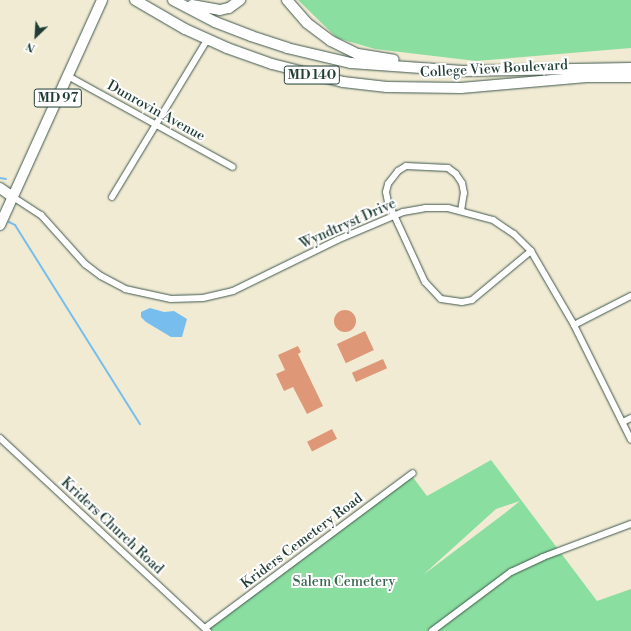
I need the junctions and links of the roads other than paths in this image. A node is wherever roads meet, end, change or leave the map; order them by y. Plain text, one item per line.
1 (102, 0) edge
2 (127, 0) edge
3 (135, 0) edge
4 (173, 0) edge
5 (181, 0) edge
6 (240, 0) edge
7 (287, 0) edge
8 (155, 13) junction
9 (208, 40) junction
10 (631, 62) edge
11 (578, 67) junction
12 (558, 68) junction
13 (631, 68) edge
14 (68, 76) junction
15 (631, 77) edge
16 (156, 124) junction
17 (233, 167) dead end
18 (0, 188) edge
19 (0, 196) edge
20 (13, 197) junction
21 (112, 197) dead end
22 (461, 211) junction
23 (393, 215) junction
24 (0, 225) edge
25 (531, 251) junction
26 (631, 296) edge
27 (574, 325) junction
28 (631, 418) edge
29 (623, 422) junction
30 (0, 438) edge
31 (631, 440) edge
32 (413, 473) dead end
33 (631, 524) edge
34 (206, 629) edge
35 (432, 631) edge

1 - 14 highway, MD 97
2 - 8 highway
3 - 8 highway, College View Boulevard / MD 140
4 - 12 highway, College View Boulevard / MD 140
5 - 6 highway
7 - 12 highway
8 - 9 highway, College View Boulevard / MD 140
9 - 15 highway, College View Boulevard / MD 140
9 - 16 street
10 - 11 highway
11 - 12 highway, College View Boulevard / MD 140
11 - 13 highway, College View Boulevard / MD 140
14 - 16 street, Dunrovin Avenue
14 - 20 highway, MD 97
16 - 17 street, Dunrovin Avenue
16 - 21 street
18 - 20 highway
19 - 20 highway
20 - 23 street, Wyndtryst Drive
20 - 24 highway, MD 97
22 - 23 street, Wyndtryst Drive
22 - 23 street
22 - 25 street, Wyndtryst Drive
23 - 25 street
25 - 27 street, Wyndtryst Drive
26 - 27 street
27 - 29 street, Wyndtryst Drive
28 - 29 street
29 - 31 street, Wyndtryst Drive
30 - 34 street, Kriders Church Road
32 - 34 street, Kriders Cemetery Road
33 - 35 street

